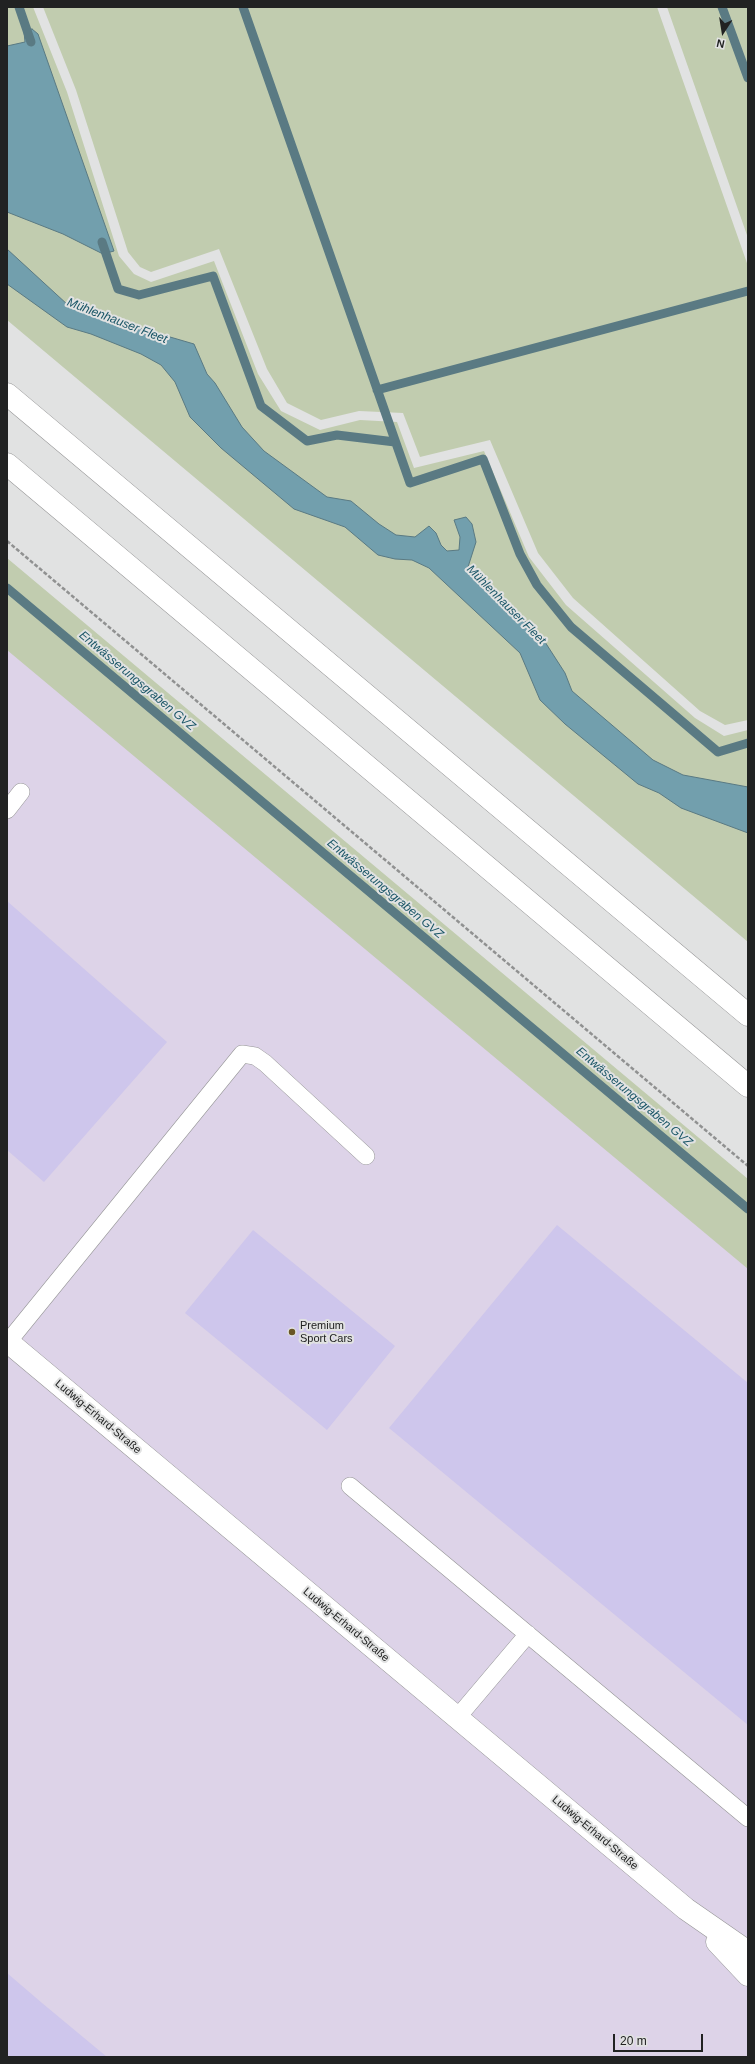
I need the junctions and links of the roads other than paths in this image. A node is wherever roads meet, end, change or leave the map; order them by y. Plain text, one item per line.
1 (7, 394) edge
2 (7, 464) edge
3 (20, 792) dead end
4 (7, 810) edge
5 (748, 1015) edge
6 (748, 1086) edge
7 (366, 1156) dead end
8 (7, 1341) edge
9 (350, 1486) dead end
10 (528, 1634) junction
11 (457, 1718) junction
12 (748, 1818) edge
13 (686, 1909) junction
14 (748, 1952) edge
15 (748, 1975) edge

1 - 5 main road
2 - 6 main road
3 - 4 lane
7 - 8 lane
8 - 11 main road, Ludwig-Erhard-Straße
9 - 10 lane
10 - 11 lane
10 - 12 lane
11 - 13 main road, Ludwig-Erhard-Straße
13 - 14 main road, Ludwig-Erhard-Straße
13 - 15 main road, Ludwig-Erhard-Straße

